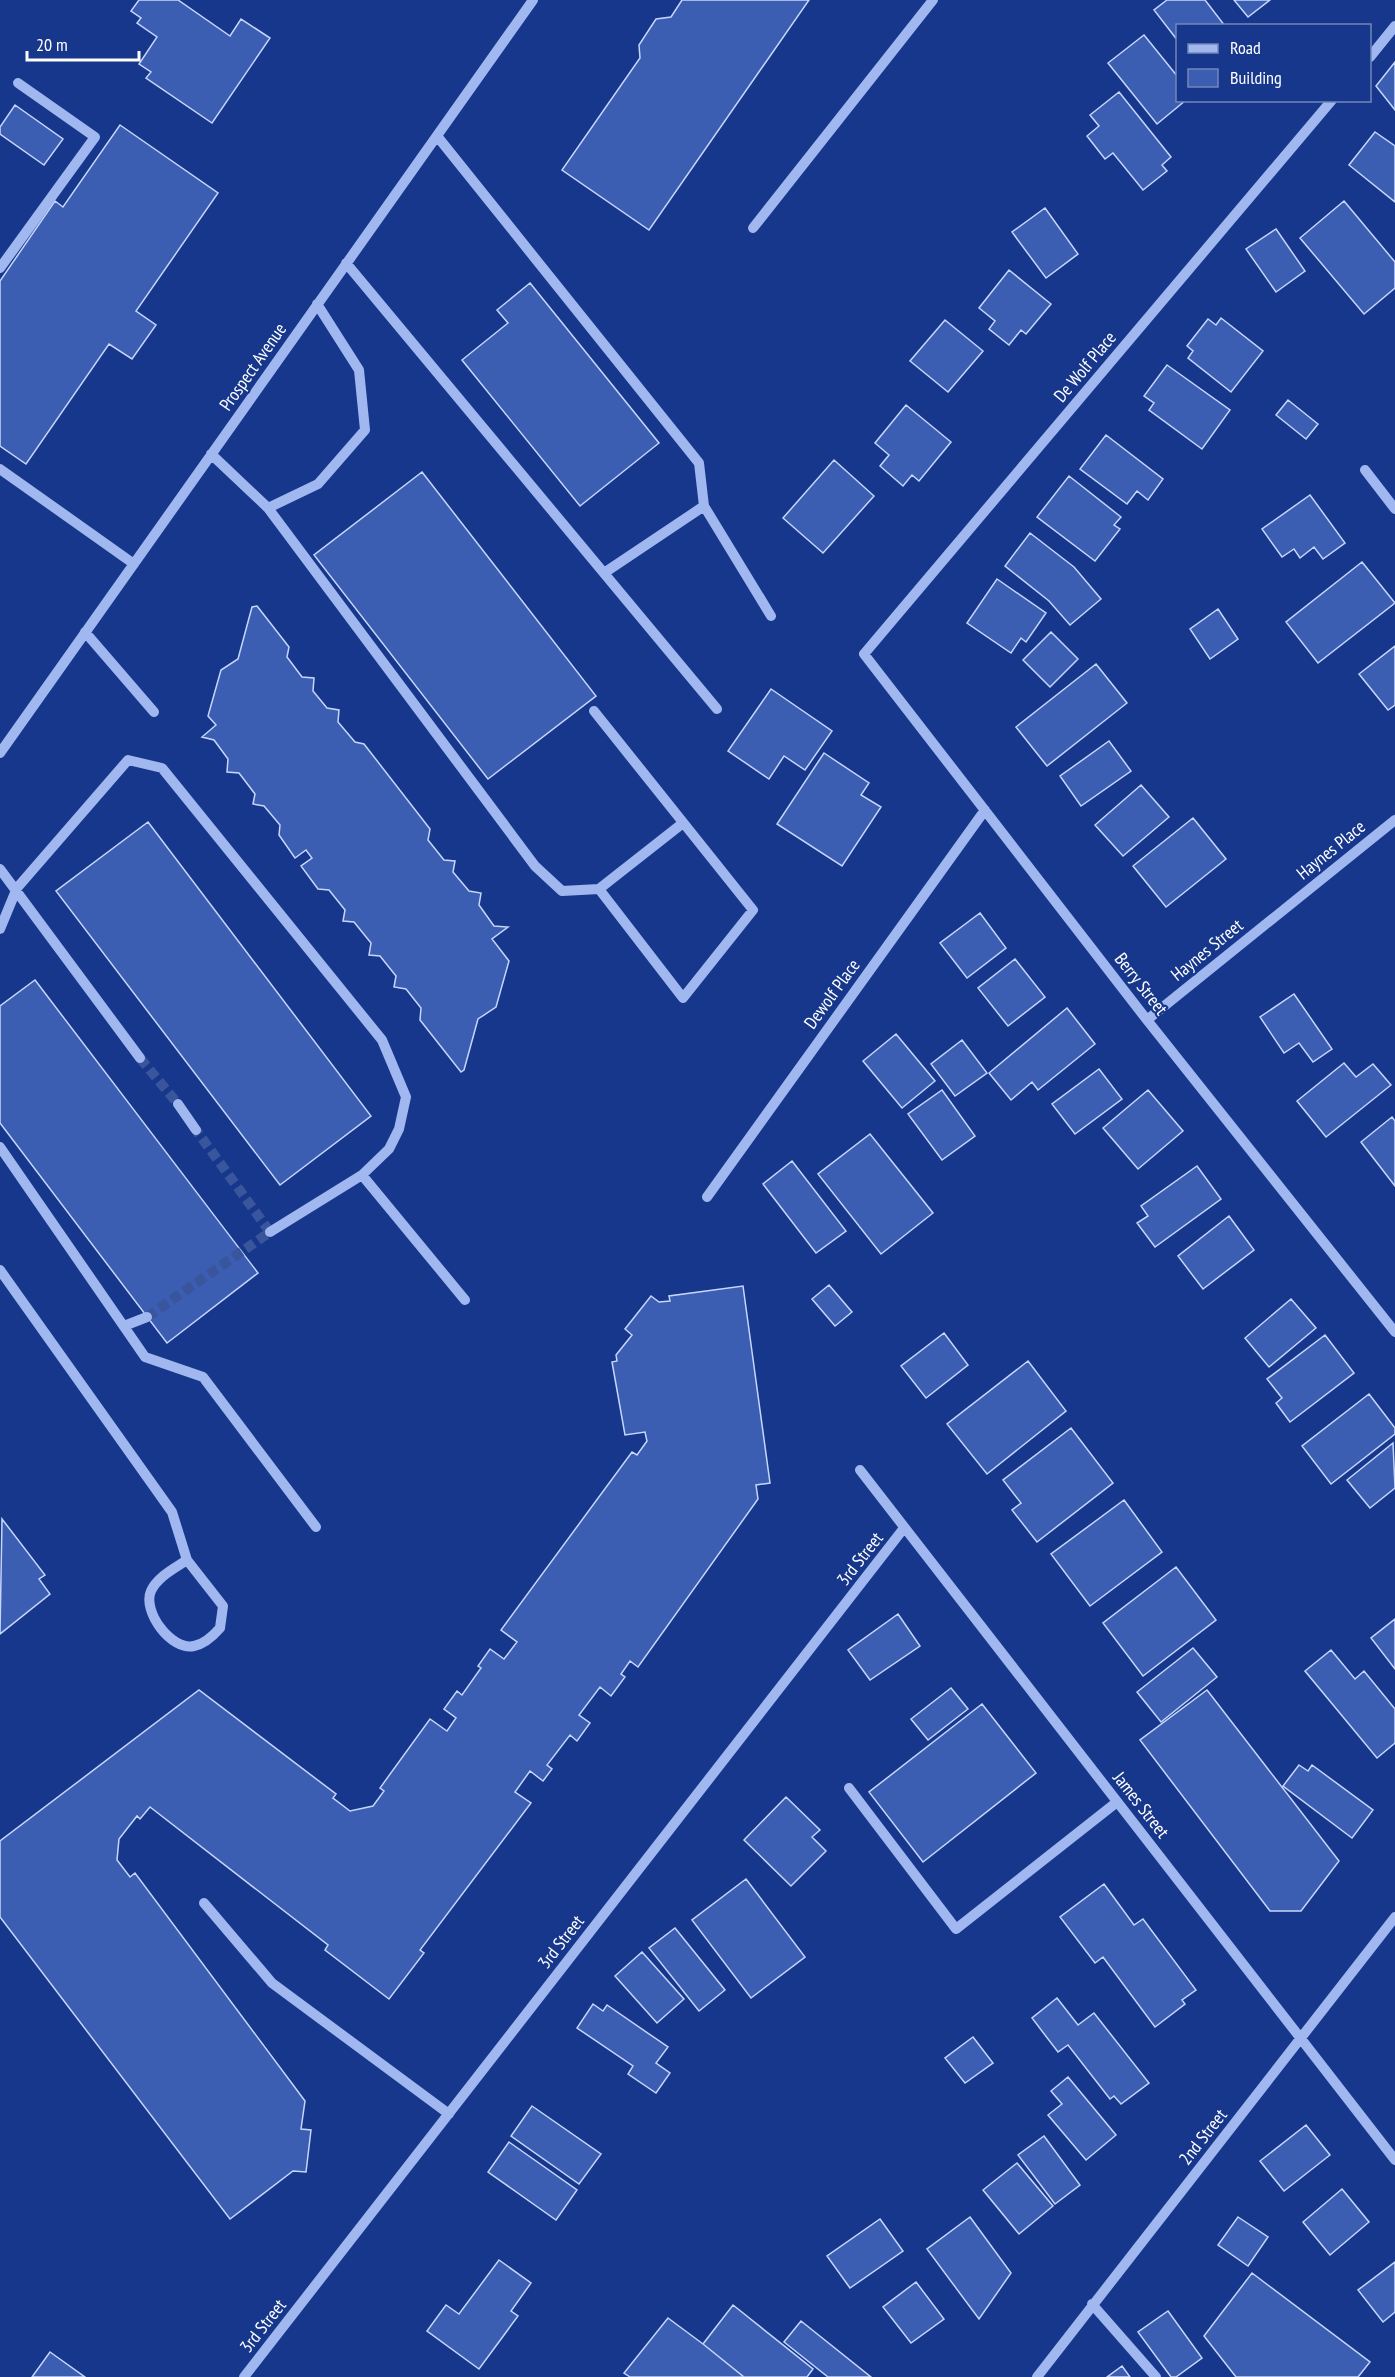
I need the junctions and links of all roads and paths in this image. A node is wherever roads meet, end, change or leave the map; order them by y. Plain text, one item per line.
1 (532, 0) edge
2 (933, 0) edge
3 (1395, 26) edge
4 (1371, 56) edge
5 (18, 83) dead end
6 (1330, 102) edge
7 (437, 136) junction
8 (753, 228) dead end
9 (346, 263) junction
10 (0, 268) edge
11 (317, 304) junction
12 (211, 454) junction
13 (0, 469) edge
14 (1365, 470) dead end
15 (704, 506) junction
16 (268, 508) junction
17 (1395, 509) edge
18 (134, 564) junction
19 (604, 573) junction
20 (771, 616) dead end
21 (85, 632) junction
22 (864, 654) joint
23 (717, 709) dead end
24 (594, 711) dead end
25 (154, 712) dead end
26 (0, 753) edge
27 (985, 810) junction
28 (1395, 820) edge
29 (683, 823) junction
30 (0, 869) edge
31 (17, 888) junction
32 (599, 889) junction
33 (1288, 906) joint
34 (0, 929) edge
35 (1147, 1020) junction
36 (140, 1058) tunnel mouth
37 (178, 1104) tunnel mouth
38 (196, 1130) tunnel mouth
39 (0, 1147) edge
40 (362, 1175) junction
41 (707, 1197) dead end
42 (270, 1232) dead end
43 (0, 1270) edge
44 (465, 1300) dead end
45 (147, 1317) tunnel mouth
46 (123, 1326) junction
47 (1395, 1332) edge
48 (861, 1470) dead end
49 (316, 1527) dead end
50 (904, 1528) junction
51 (187, 1560) junction
52 (849, 1788) dead end
53 (1117, 1802) junction
54 (204, 1903) dead end
55 (1395, 1917) edge
56 (1301, 2039) junction
57 (449, 2114) junction
58 (1395, 2160) edge
59 (1092, 2304) junction
60 (244, 2377) edge
61 (1037, 2377) edge
62 (1156, 2377) edge

1 - 7 street, Prospect Avenue
2 - 8 street
3 - 4 street
5 - 10 street
6 - 22 street, De Wolf Place
7 - 9 street, Prospect Avenue
7 - 15 street
9 - 11 street, Prospect Avenue
9 - 19 street
11 - 12 street, Prospect Avenue
11 - 16 street
12 - 16 street
12 - 18 street, Prospect Avenue
13 - 18 street
14 - 17 street
15 - 19 street
15 - 20 street
16 - 32 street
18 - 21 street, Prospect Avenue
19 - 23 street
21 - 25 street
21 - 26 street, Prospect Avenue
22 - 27 street, Berry Street
24 - 29 street
27 - 35 street, Berry Street
27 - 41 street, Dewolf Place
28 - 33 street, Haynes Place
29 - 32 street
29 - 32 street
30 - 31 street
31 - 34 street
31 - 36 street
31 - 40 street
33 - 35 street, Haynes Street
35 - 47 street, Berry Street
37 - 38 street
39 - 46 street
40 - 42 street
40 - 44 street
43 - 51 street
45 - 46 street
46 - 49 street
48 - 50 street, James Street
50 - 53 street, James Street
50 - 57 street, 3rd Street
51 - 51 street
52 - 53 street
53 - 56 street, James Street
54 - 57 street
55 - 56 street, 2nd Street
56 - 58 street, James Street
56 - 59 street, 2nd Street
57 - 60 street, 3rd Street
59 - 61 street, 2nd Street
59 - 62 street

